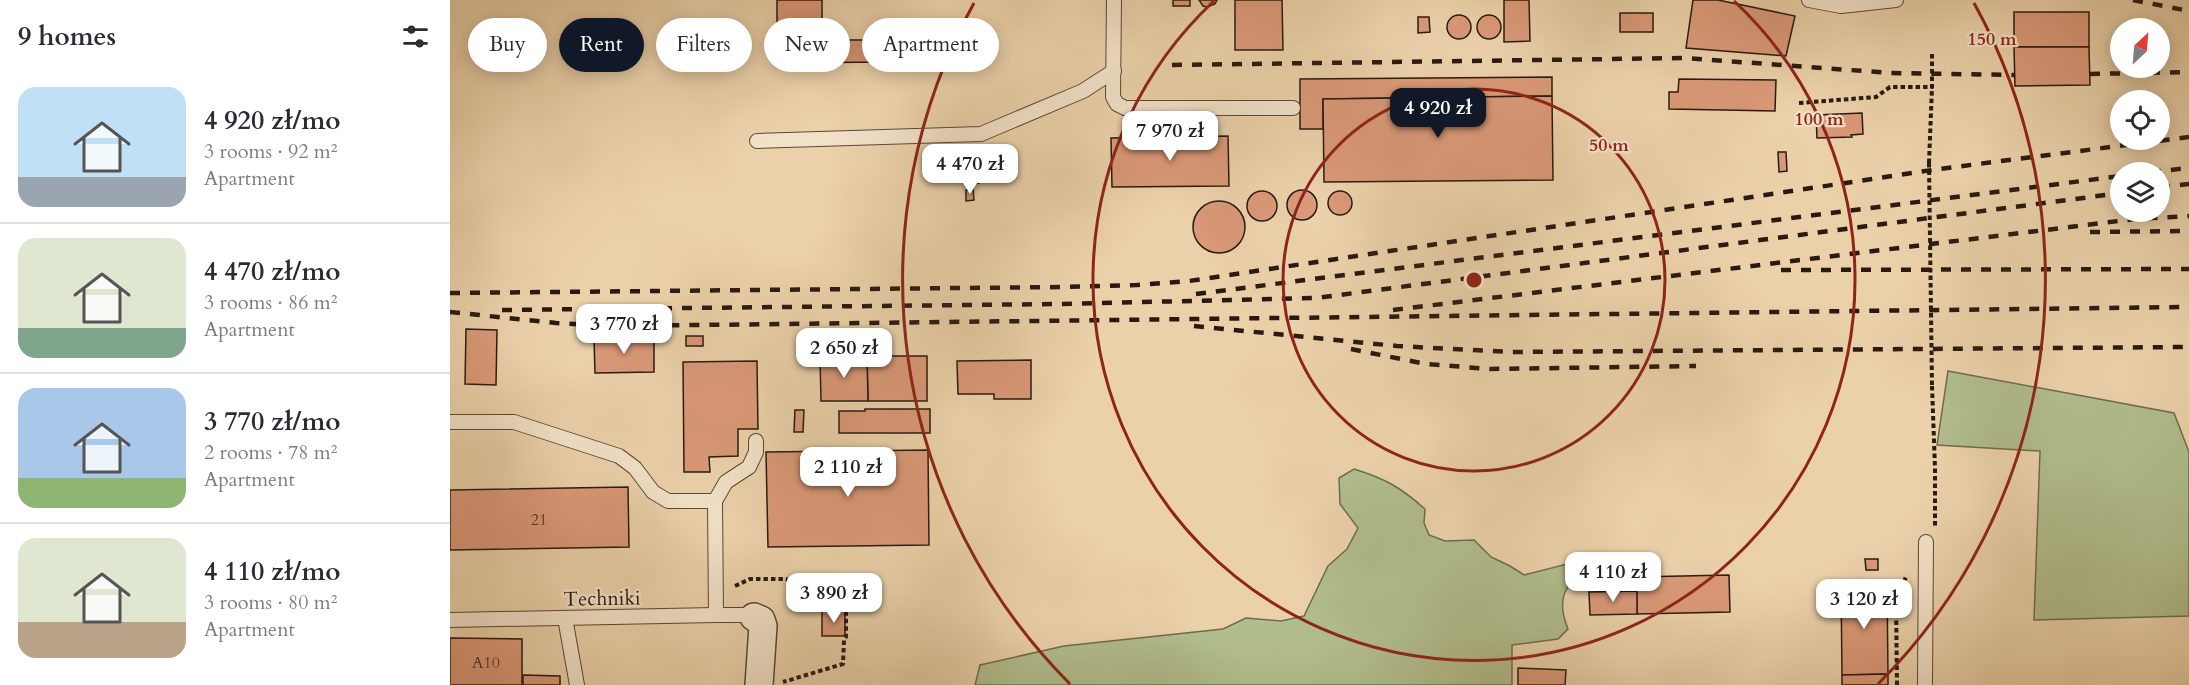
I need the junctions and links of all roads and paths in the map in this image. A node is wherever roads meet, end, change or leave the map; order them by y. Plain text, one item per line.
1 (1114, 0) edge
2 (1809, 0) edge
3 (1896, 0) edge
4 (1932, 52) dead end
5 (1114, 71) junction
6 (1932, 87) junction
7 (1799, 103) dead end
8 (1293, 108) dead end
9 (757, 141) dead end
10 (450, 422) edge
11 (756, 441) dead end
12 (1935, 468) dead end
13 (715, 501) junction
14 (1926, 542) dead end
15 (716, 615) junction
16 (754, 617) joint
17 (565, 618) junction
18 (450, 620) edge
19 (577, 685) edge
20 (759, 685) edge
21 (1925, 685) edge

1 - 5 lane
2 - 3 lane
4 - 6 path
5 - 8 lane
5 - 9 lane
6 - 7 path
6 - 12 path, bridge
10 - 13 lane
11 - 13 lane
13 - 15 lane
14 - 21 lane
15 - 16 lane, Techniki
15 - 17 lane, Techniki
16 - 20 street
17 - 18 lane, Techniki
17 - 19 lane

